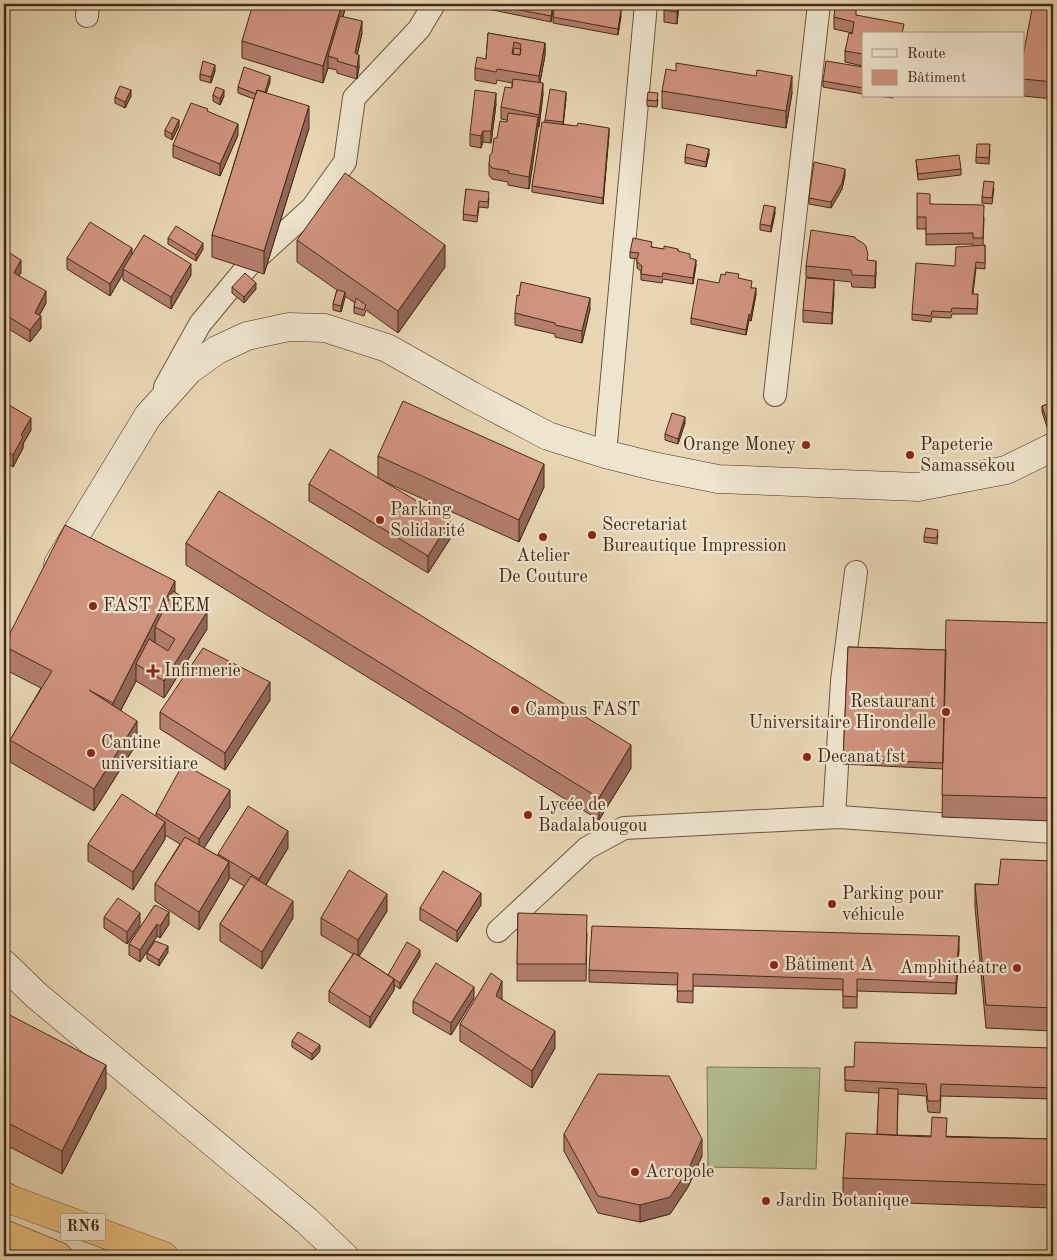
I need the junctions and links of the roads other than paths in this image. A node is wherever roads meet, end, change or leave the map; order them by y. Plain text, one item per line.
1 (434, 4) edge
2 (646, 4) edge
3 (819, 4) edge
4 (774, 395) dead end
5 (148, 416) junction
6 (1053, 448) edge
7 (605, 454) junction
8 (856, 572) dead end
9 (45, 585) edge
10 (834, 817) junction
11 (1053, 832) edge
12 (498, 931) dead end
13 (4, 964) edge
14 (4, 1196) edge
15 (4, 1234) edge
16 (58, 1256) edge
17 (164, 1256) edge
18 (344, 1256) edge

1 - 5 street
2 - 7 street
3 - 4 street
5 - 7 street
5 - 9 street
6 - 7 street
8 - 10 street
10 - 11 street
10 - 12 street
13 - 18 street
14 - 17 highway, RN6
15 - 16 highway, RN6

